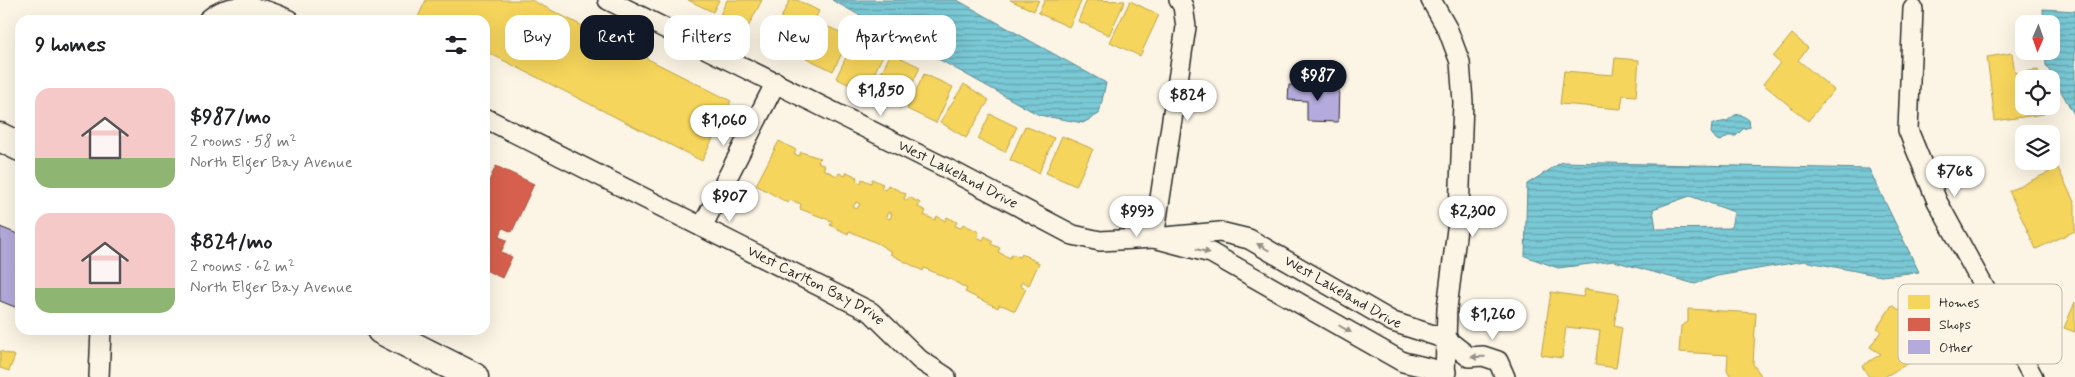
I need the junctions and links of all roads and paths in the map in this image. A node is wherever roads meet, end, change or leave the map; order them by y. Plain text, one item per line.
1 (608, 0) edge
2 (1431, 0) edge
3 (1181, 3) edge
4 (1913, 9) dead end
5 (212, 15) edge
6 (280, 15) edge
7 (776, 82) junction
8 (490, 121) edge
9 (0, 137) edge
10 (15, 144) edge
11 (702, 227) junction
12 (1154, 238) junction
13 (1982, 284) edge
14 (101, 335) edge
15 (391, 335) edge
16 (1446, 339) junction
17 (2026, 364) edge
18 (1447, 375) edge
19 (99, 377) edge
20 (474, 377) edge
21 (946, 377) edge
22 (1505, 377) edge
23 (2033, 377) edge

1 - 7 street, West Lakeland Drive
2 - 16 street
3 - 12 street
4 - 13 street
5 - 6 street
7 - 11 street
7 - 12 street, West Lakeland Drive
8 - 11 street, West Carlton Bay Drive
9 - 10 main road
11 - 21 street, West Carlton Bay Drive
16 -> 12 street, West Lakeland Drive
12 -> 18 street, West Lakeland Drive
14 - 19 street
15 - 20 main road
16 - 18 street
22 -> 16 street
17 - 23 street

